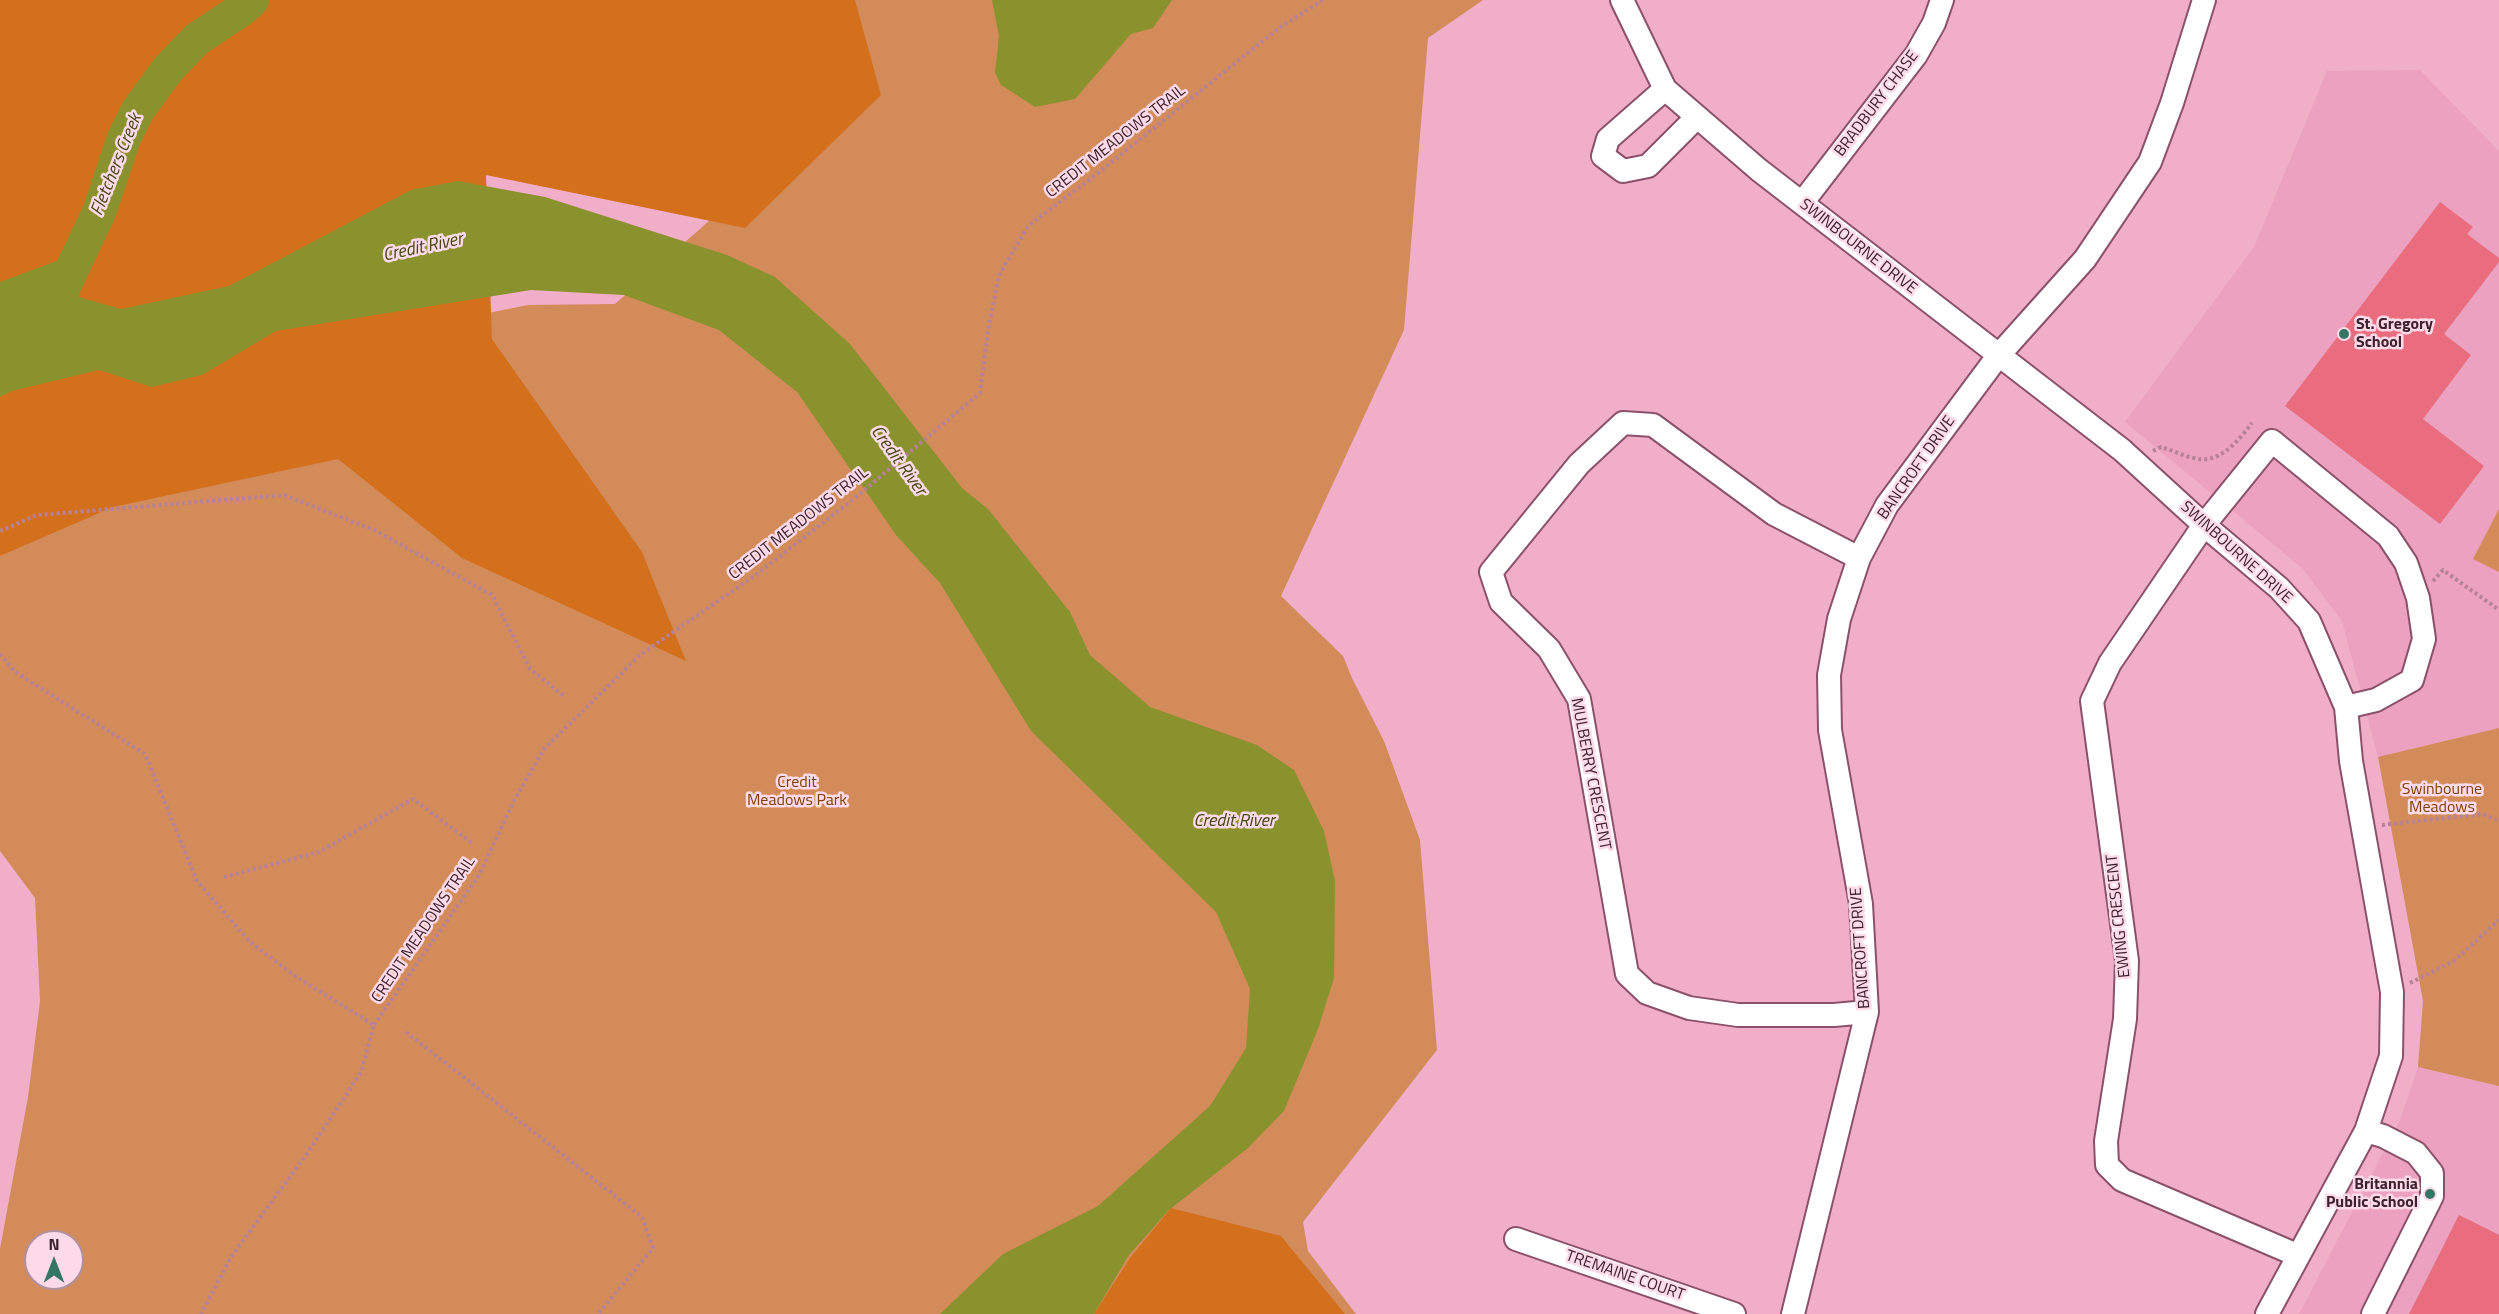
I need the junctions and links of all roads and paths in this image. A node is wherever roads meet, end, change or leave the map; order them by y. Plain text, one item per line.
1 (1323, 0) edge
2 (1622, 0) edge
3 (1942, 0) edge
4 (2204, 0) edge
5 (1665, 89) junction
6 (1697, 117) junction
7 (1802, 203) junction
8 (1998, 356) junction
9 (2252, 423) dead end
10 (2134, 461) junction
11 (2204, 525) junction
12 (0, 531) edge
13 (1859, 558) junction
14 (2418, 598) junction
15 (2499, 610) edge
16 (0, 654) edge
17 (564, 696) dead end
18 (2346, 707) junction
19 (2499, 821) edge
20 (2364, 827) junction
21 (472, 843) dead end
22 (224, 877) dead end
23 (2499, 920) edge
24 (2391, 992) junction
25 (1868, 1012) junction
26 (374, 1025) junction
27 (406, 1032) dead end
28 (2366, 1131) junction
29 (1516, 1239) dead end
30 (2297, 1255) junction
31 (201, 1314) edge
32 (598, 1314) edge
33 (1734, 1314) edge
34 (1792, 1314) edge
35 (2267, 1314) edge
36 (2373, 1314) edge

1 - 26 path, CREDIT MEADOWS TRAIL
2 - 5 street, SWINBOURNE DRIVE
3 - 7 street, BRADBURY CHASE
4 - 8 street, BANCROFT DRIVE
5 - 6 street, SWINBOURNE DRIVE
5 - 6 street
6 - 7 street, SWINBOURNE DRIVE
7 - 8 street, SWINBOURNE DRIVE
8 - 10 street, SWINBOURNE DRIVE
8 - 13 street, BANCROFT DRIVE
9 - 10 path
10 - 11 street, SWINBOURNE DRIVE
11 - 14 street
11 - 18 street, SWINBOURNE DRIVE
11 - 30 street, EWING CRESCENT
12 - 17 path
13 - 25 street, BANCROFT DRIVE
13 - 25 street, MULBERRY CRESCENT
14 - 15 path
14 - 18 street
16 - 26 path
18 - 20 street, SWINBOURNE DRIVE
19 - 20 path
20 - 24 street, SWINBOURNE DRIVE
21 - 22 path
23 - 24 path
24 - 28 street, SWINBOURNE DRIVE
25 - 34 street, BANCROFT DRIVE
26 - 31 path
27 - 32 path
28 - 30 street, SWINBOURNE DRIVE
28 - 36 street
29 - 33 street, TREMAINE COURT
30 - 35 street, SWINBOURNE DRIVE

